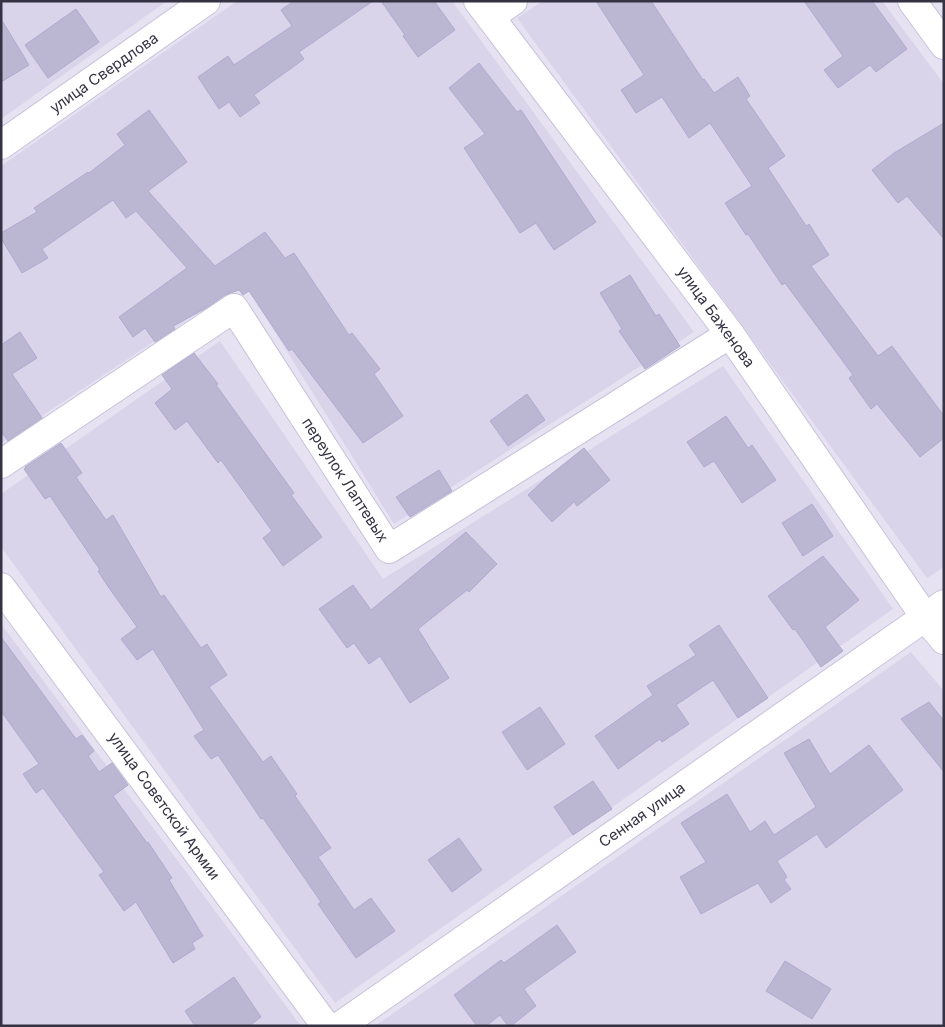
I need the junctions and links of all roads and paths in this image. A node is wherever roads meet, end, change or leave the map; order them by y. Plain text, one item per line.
1 (206, 1) edge
2 (513, 1) edge
3 (912, 1) edge
4 (484, 9) edge
5 (944, 45) edge
6 (1, 145) edge
7 (730, 334) junction
8 (1, 464) edge
9 (1, 587) edge
10 (934, 611) edge
11 (944, 640) edge
12 (326, 1026) edge
13 (340, 1026) edge

1 - 6 street, улица Свердлова
2 - 4 street
3 - 5 street
4 - 7 street, улица Баженова
7 - 8 street, переулок Лаптевых
7 - 10 street, улица Баженова
9 - 12 street, улица Советской Армии
10 - 11 street, улица Баженова
10 - 13 street, Сенная улица

